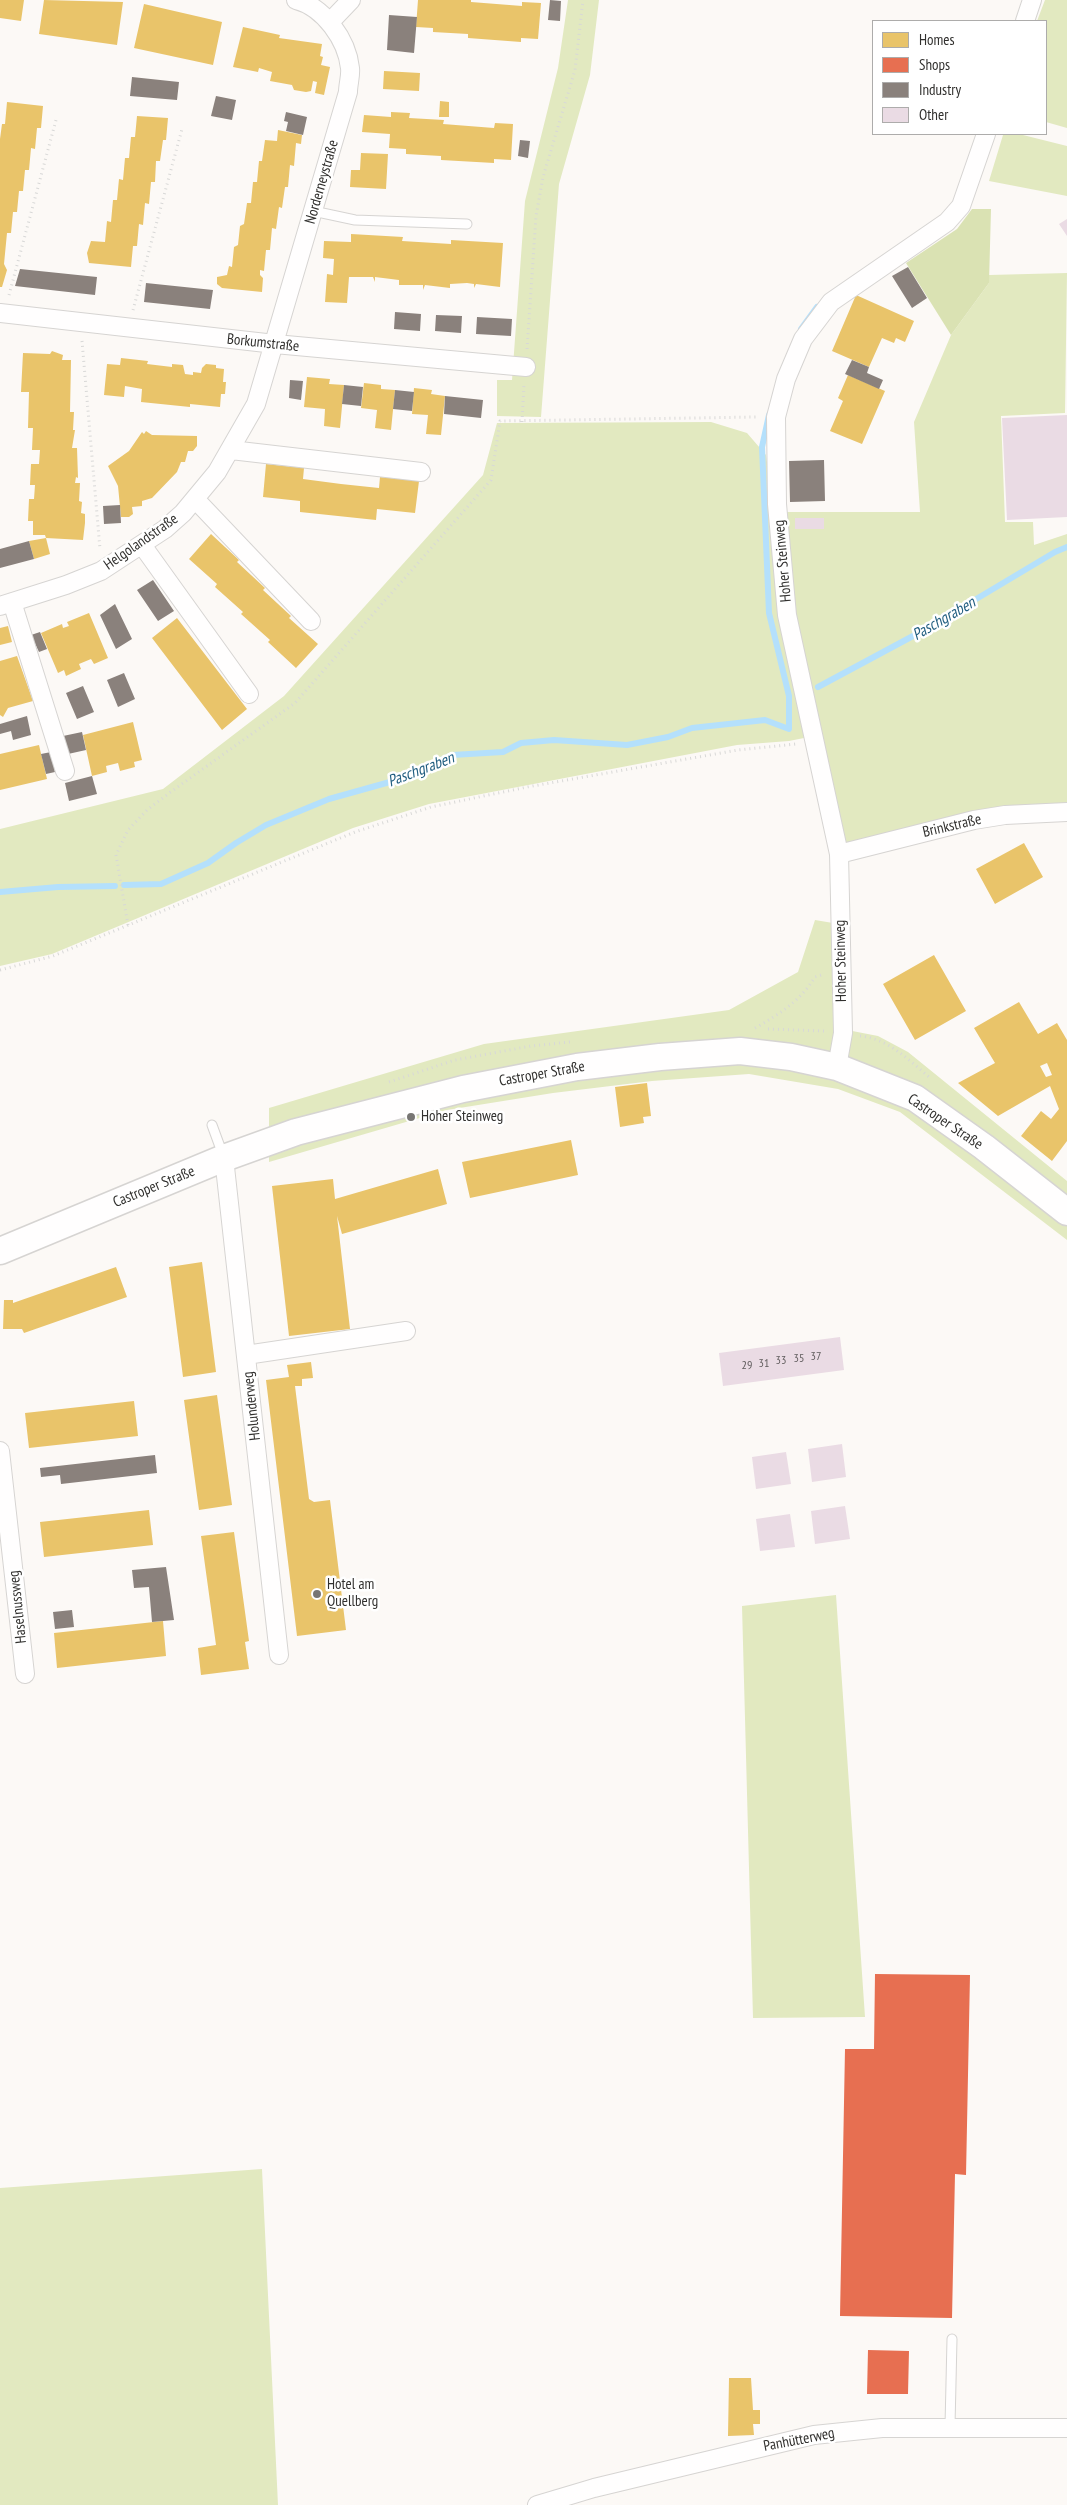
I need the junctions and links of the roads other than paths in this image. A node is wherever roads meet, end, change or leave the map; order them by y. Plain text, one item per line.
1 (296, 0) edge
2 (351, 0) edge
3 (1032, 0) edge
4 (1024, 20) edge
5 (330, 22) junction
6 (986, 135) edge
7 (313, 211) junction
8 (467, 224) dead end
9 (2, 314) edge
10 (275, 344) junction
11 (526, 367) road end
12 (232, 450) junction
13 (421, 472) dead end
14 (195, 499) junction
15 (142, 545) junction
16 (6, 604) edge
17 (311, 621) dead end
18 (249, 694) dead end
19 (64, 771) dead end
20 (1067, 812) edge
21 (839, 854) junction
22 (837, 1067) junction
23 (212, 1125) dead end
24 (224, 1158) junction
25 (1067, 1212) edge
26 (0, 1251) edge
27 (406, 1331) dead end
28 (246, 1355) junction
29 (0, 1451) edge
30 (279, 1655) dead end
31 (25, 1674) dead end
32 (952, 2339) dead end
33 (950, 2426) junction
34 (1067, 2428) edge
35 (537, 2505) edge

1 - 5 street, Norderneystraße
2 - 5 street
3 - 4 street
5 - 7 street, Norderneystraße
6 - 21 street, Hoher Steinweg
7 - 8 lane
7 - 10 street, Norderneystraße
9 - 10 street, Borkumstraße
10 - 11 street, Borkumstraße
10 - 12 street, Helgolandstraße
12 - 13 street
12 - 14 street, Helgolandstraße
14 - 15 street, Helgolandstraße
14 - 17 street
15 - 16 street, Helgolandstraße
15 - 18 street
16 - 19 street
20 - 21 street, Brinkstraße
21 - 22 street, Hoher Steinweg
22 - 24 main road, Castroper Straße
22 - 25 main road, Castroper Straße
23 - 24 lane
24 - 26 main road, Castroper Straße
24 - 28 street, Holunderweg
27 - 28 street
28 - 30 street, Holunderweg
29 - 31 street, Haselnussweg
32 - 33 lane
33 - 34 street, Panhütterweg
33 - 35 street, Panhütterweg

